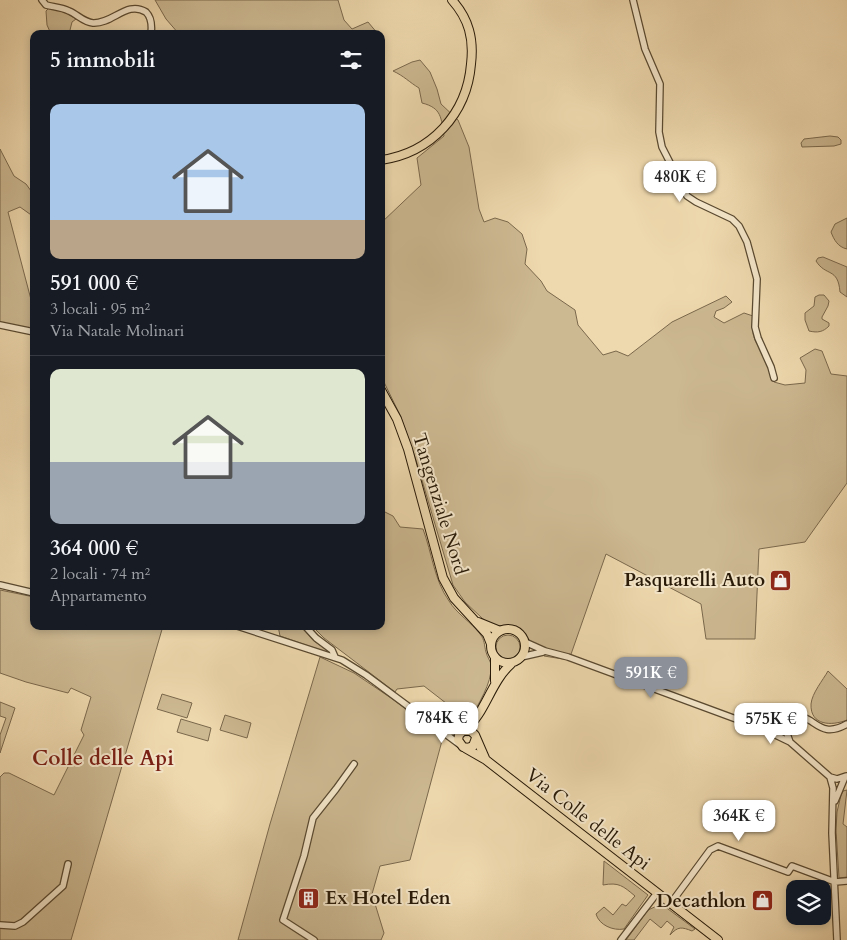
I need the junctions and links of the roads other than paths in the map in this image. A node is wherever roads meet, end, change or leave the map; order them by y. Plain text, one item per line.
1 (42, 0) edge
2 (452, 0) edge
3 (633, 0) edge
4 (152, 30) edge
5 (385, 159) edge
6 (0, 326) edge
7 (30, 331) edge
8 (774, 378) dead end
9 (385, 398) edge
10 (0, 585) edge
11 (30, 592) edge
12 (477, 621) junction
13 (249, 630) edge
14 (309, 630) edge
15 (500, 631) junction
16 (525, 642) junction
17 (490, 644) junction
18 (545, 652) junction
19 (335, 657) junction
20 (522, 657) junction
21 (495, 658) junction
22 (511, 664) junction
23 (494, 686) junction
24 (479, 714) junction
25 (847, 724) edge
26 (786, 727) junction
27 (438, 728) junction
28 (763, 729) junction
29 (465, 730) junction
30 (476, 736) junction
31 (790, 742) junction
32 (463, 746) junction
33 (486, 760) junction
34 (354, 764) dead end
35 (846, 775) edge
36 (830, 777) junction
37 (834, 805) junction
38 (68, 864) dead end
39 (847, 881) edge
40 (835, 882) junction
41 (657, 893) junction
42 (671, 904) junction
43 (0, 925) edge
44 (314, 940) edge
45 (622, 940) edge
46 (718, 940) edge
47 (837, 940) edge

1 - 4 street
2 - 5 main road
3 - 8 street
6 - 7 street
9 - 12 main road, Tangenziale Nord
10 - 11 street
12 - 15 main road, Tangenziale Nord
12 - 17 main road, Tangenziale Nord
13 - 19 street
14 - 19 street
15 - 16 main road
15 - 17 main road
16 - 18 street
16 - 20 main road
17 - 21 main road
18 - 20 street
18 - 28 street
19 - 27 street, Via Colle delle Api
20 - 22 main road
21 - 22 main road
21 - 23 main road
22 - 23 main road
23 - 24 main road
24 - 29 main road
24 - 30 main road
25 - 26 street
26 - 28 street
26 - 31 street
27 - 29 street, Via Colle delle Api
27 - 32 street, Via Colle delle Api
28 - 31 street
29 - 30 main road
29 - 32 main road
30 - 32 main road
30 - 33 main road, Via Colle delle Api
31 - 36 street
32 - 33 main road, Via Colle delle Api
33 - 41 main road, Via Colle delle Api
34 - 44 street
35 - 36 street
35 - 37 street
36 - 37 street
37 - 40 street
38 - 43 street
39 - 40 street
40 - 42 street
40 - 47 street
41 - 42 main road, Via Colle delle Api
41 - 45 street
42 - 46 main road, Via Colle delle Api

